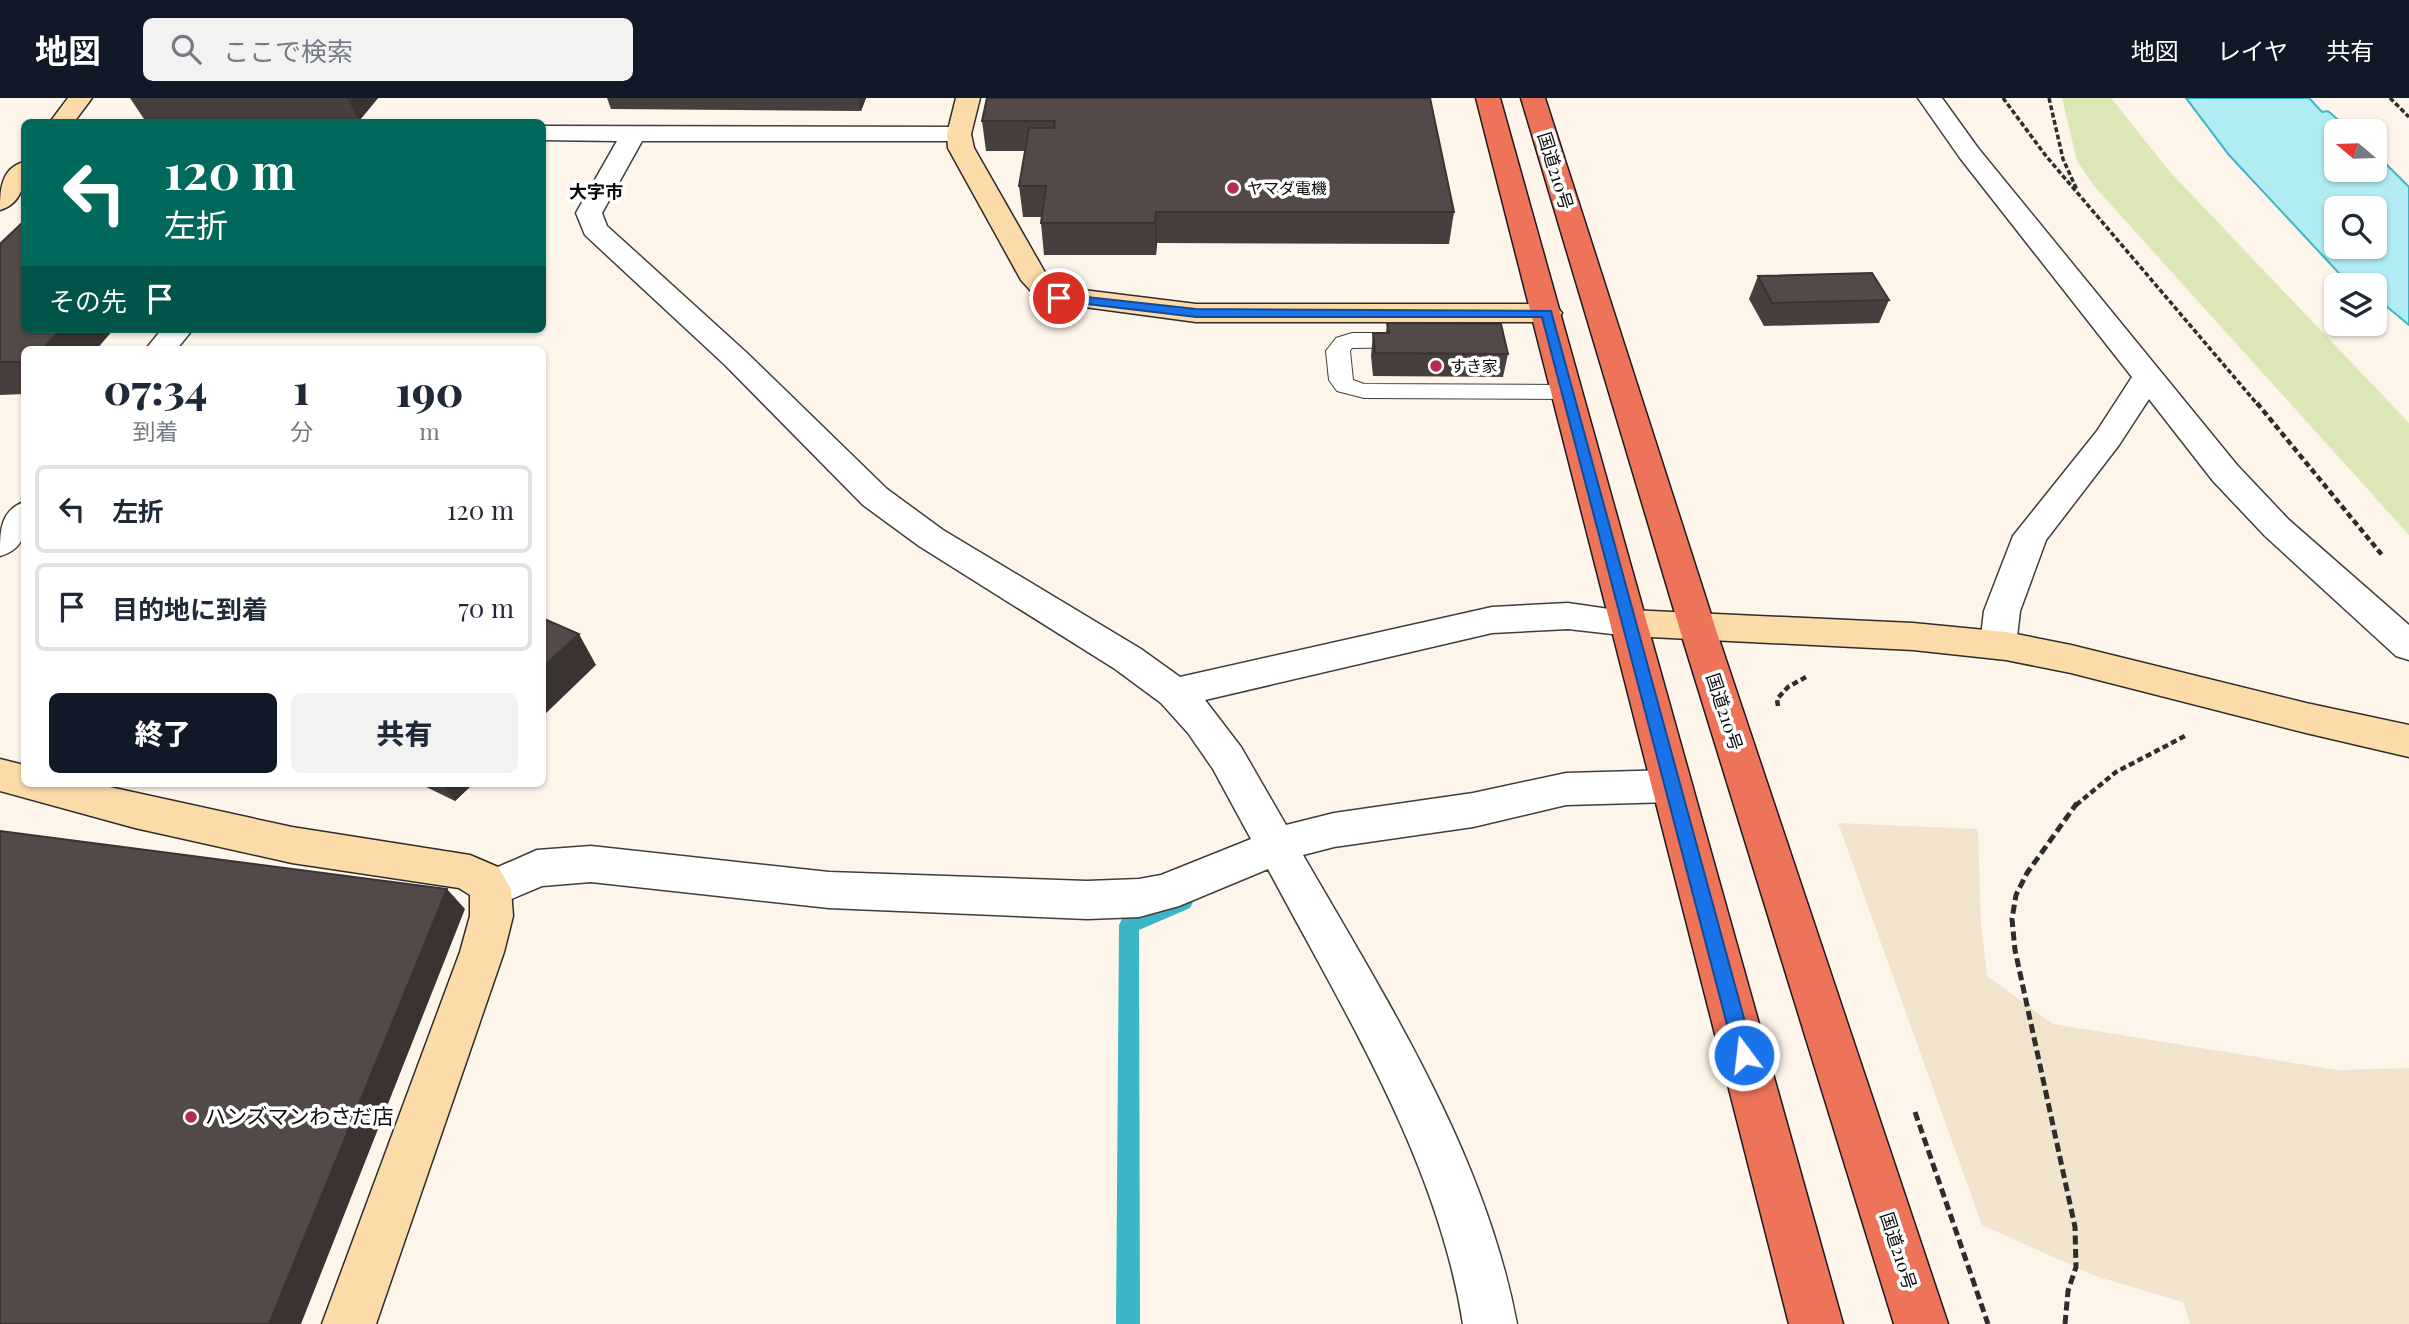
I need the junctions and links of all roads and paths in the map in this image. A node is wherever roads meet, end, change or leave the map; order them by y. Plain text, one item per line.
1 (80, 98) edge
2 (968, 98) edge
3 (1488, 98) edge
4 (1533, 98) edge
5 (1930, 98) edge
6 (2003, 98) edge
7 (2049, 98) edge
8 (2390, 98) edge
9 (2409, 117) edge
10 (64, 119) edge
11 (546, 133) edge
12 (633, 134) junction
13 (959, 134) junction
14 (21, 174) edge
15 (2079, 194) junction
16 (0, 202) edge
17 (1547, 313) junction
18 (1457, 330) junction
19 (2147, 378) junction
20 (1567, 392) junction
21 (21, 518) edge
22 (0, 544) edge
23 (2383, 556) dead end
24 (1630, 623) junction
25 (1698, 630) junction
26 (1998, 645) junction
27 (2409, 646) edge
28 (1819, 675) dead end
29 (2203, 692) junction
30 (1174, 693) junction
31 (1778, 711) dead end
32 (2409, 741) edge
33 (0, 775) edge
34 (21, 781) edge
35 (1672, 786) junction
36 (45, 787) edge
37 (1278, 847) junction
38 (491, 890) junction
39 (1911, 1102) dead end
40 (349, 1324) edge
41 (1490, 1324) edge
42 (1816, 1324) edge
43 (1921, 1324) edge
44 (1988, 1324) edge
45 (2065, 1324) edge

1 - 10 street
2 - 13 street
3 - 17 highway
4 - 25 highway, 国道210号
5 - 19 street
6 - 15 path
7 - 15 path
8 - 9 path
11 - 12 street
12 - 13 street
12 - 30 street
13 - 18 street
14 - 16 street
15 - 23 path
17 - 18 street
17 - 20 highway
18 - 20 lane
19 - 26 street
19 - 27 street
20 - 24 highway
21 - 22 street
24 - 25 street
24 - 30 street
24 - 35 highway
25 - 26 street
25 - 43 highway, 国道210号
26 - 29 street
28 - 31 path
29 - 32 street
29 - 45 path
30 - 37 street
33 - 34 street
35 - 37 street
35 - 42 highway
36 - 38 street
37 - 38 street
37 - 41 street
38 - 40 street
39 - 44 path

